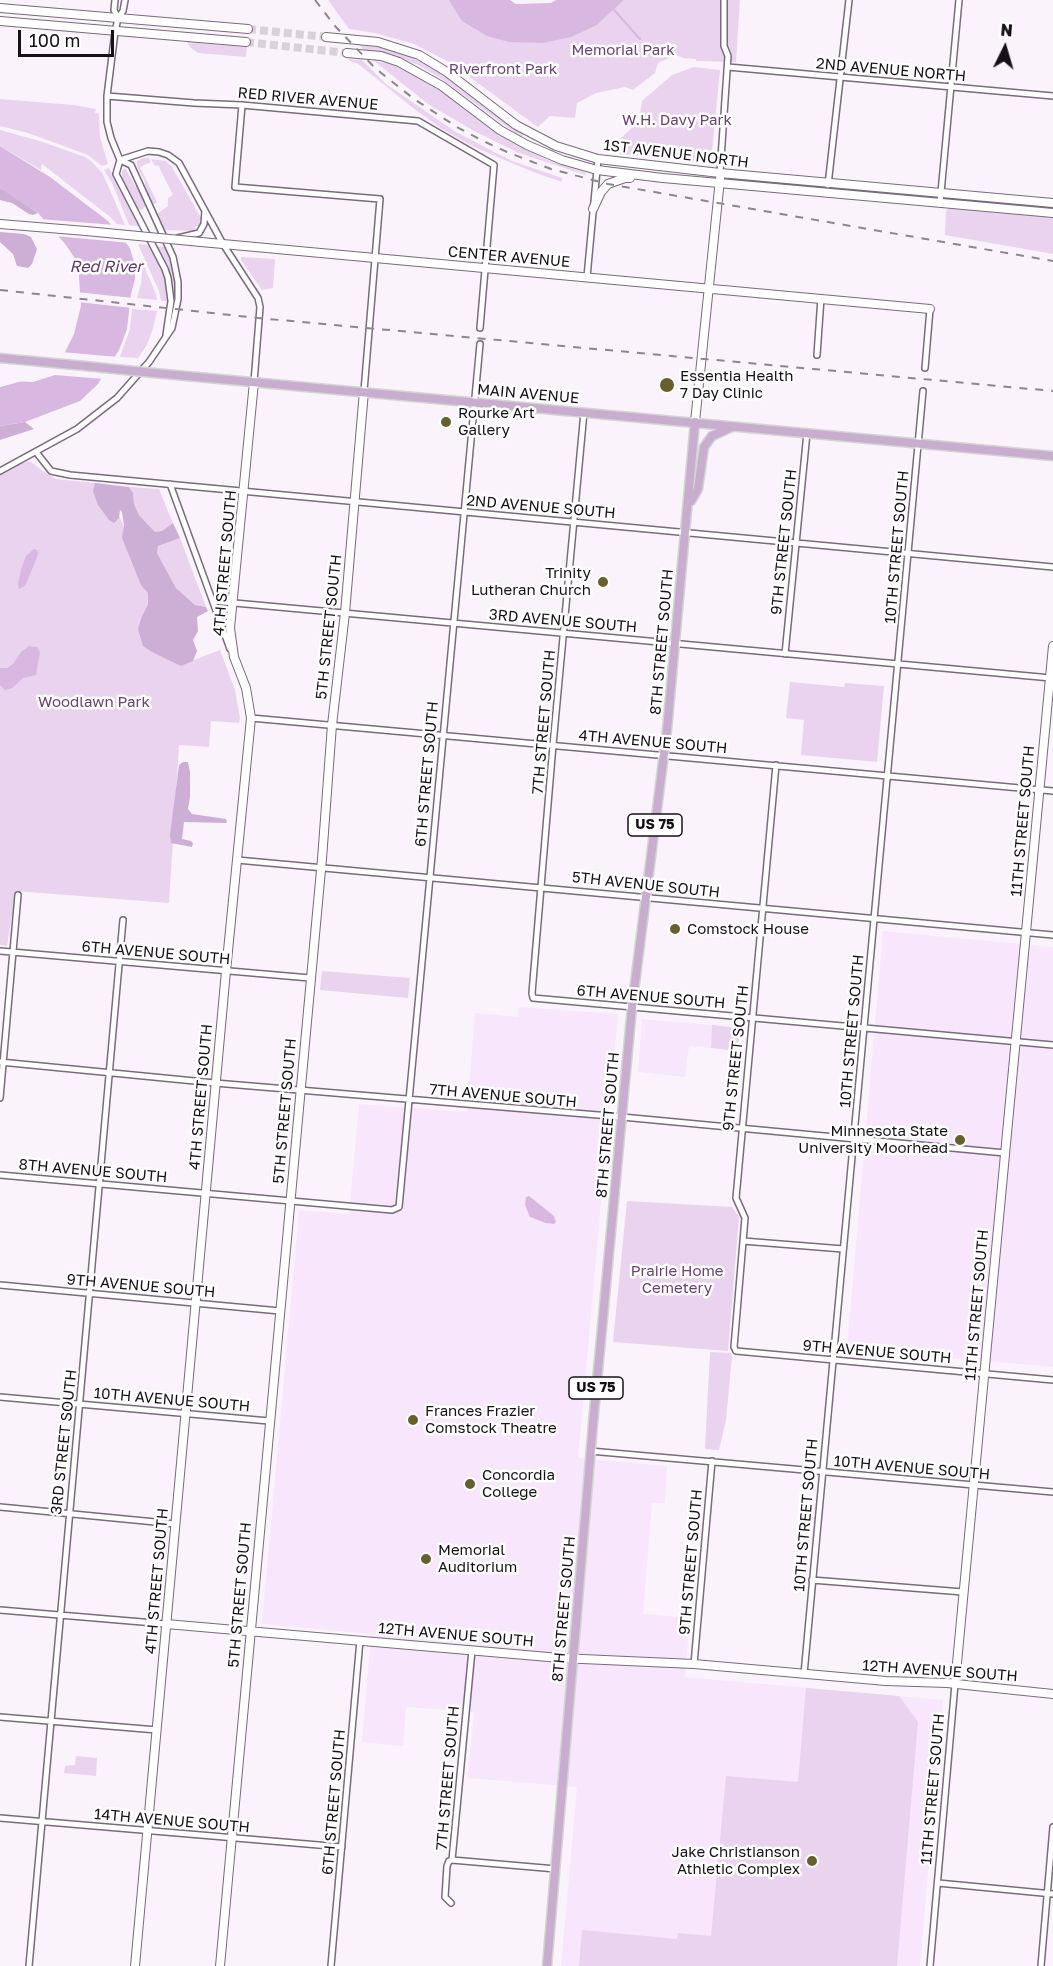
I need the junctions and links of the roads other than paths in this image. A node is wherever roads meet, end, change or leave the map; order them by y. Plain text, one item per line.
1 (116, 0) edge
2 (125, 0) edge
3 (724, 0) edge
4 (849, 0) edge
5 (959, 0) edge
6 (0, 8) edge
7 (118, 18) junction
8 (0, 21) edge
9 (248, 29) tunnel mouth
10 (115, 32) junction
11 (326, 37) tunnel mouth
12 (246, 42) tunnel mouth
13 (347, 53) tunnel mouth
14 (728, 67) junction
15 (840, 77) junction
16 (951, 87) junction
17 (107, 96) junction
18 (1053, 96) edge
19 (242, 105) junction
20 (598, 159) junction
21 (120, 160) junction
22 (597, 170) junction
23 (720, 173) junction
24 (663, 178) junction
25 (719, 183) junction
26 (828, 183) junction
27 (827, 192) junction
28 (941, 194) junction
29 (940, 203) junction
30 (1053, 203) edge
31 (593, 209) junction
32 (205, 210) junction
33 (1053, 213) edge
34 (0, 224) edge
35 (199, 238) junction
36 (223, 244) junction
37 (376, 259) junction
38 (486, 268) junction
39 (587, 277) junction
40 (709, 288) junction
41 (821, 298) junction
42 (930, 309) joint
43 (480, 328) dead end
44 (166, 337) junction
45 (480, 344) dead end
46 (817, 355) dead end
47 (0, 358) edge
48 (925, 369) dead end
49 (254, 382) junction
50 (364, 391) junction
51 (923, 391) dead end
52 (476, 402) junction
53 (584, 412) junction
54 (695, 422) junction
55 (735, 426) junction
56 (807, 433) junction
57 (919, 444) junction
58 (36, 452) junction
59 (1053, 456) edge
60 (0, 471) edge
61 (170, 484) junction
62 (244, 491) junction
63 (354, 502) junction
64 (688, 506) junction
65 (464, 513) junction
66 (575, 522) junction
67 (686, 533) junction
68 (796, 544) junction
69 (908, 554) junction
70 (1053, 567) edge
71 (213, 601) junction
72 (233, 603) junction
73 (345, 613) junction
74 (453, 623) junction
75 (564, 633) junction
76 (676, 644) junction
77 (1053, 646) edge
78 (785, 654) junction
79 (234, 657) junction
80 (898, 664) junction
81 (1052, 678) edge
82 (251, 718) junction
83 (332, 725) junction
84 (443, 735) junction
85 (553, 745) junction
86 (663, 755) junction
87 (776, 765) junction
88 (888, 776) junction
89 (1039, 789) junction
90 (1053, 791) edge
91 (237, 860) junction
92 (321, 868) junction
93 (430, 878) junction
94 (542, 887) junction
95 (18, 896) dead end
96 (645, 897) junction
97 (762, 909) junction
98 (874, 919) junction
99 (123, 920) dead end
100 (1025, 933) junction
101 (1053, 935) edge
102 (0, 951) edge
103 (13, 952) junction
104 (119, 961) junction
105 (226, 971) junction
106 (310, 978) junction
107 (533, 999) joint
108 (632, 1007) junction
109 (753, 1018) junction
110 (864, 1028) junction
111 (1017, 1041) junction
112 (1053, 1045) edge
113 (2, 1062) edge
114 (110, 1072) junction
115 (215, 1083) junction
116 (301, 1090) junction
117 (0, 1098) edge
118 (409, 1100) junction
119 (622, 1117) junction
120 (741, 1129) junction
121 (854, 1139) junction
122 (1005, 1153) junction
123 (0, 1175) edge
124 (99, 1183) junction
125 (206, 1193) junction
126 (290, 1201) junction
127 (399, 1207) joint
128 (743, 1241) junction
129 (843, 1249) junction
130 (0, 1285) edge
131 (90, 1294) junction
132 (196, 1303) junction
133 (280, 1311) junction
134 (736, 1351) joint
135 (833, 1360) junction
136 (984, 1374) junction
137 (1053, 1380) edge
138 (0, 1397) edge
139 (80, 1404) junction
140 (186, 1413) junction
141 (269, 1421) junction
142 (590, 1450) junction
143 (712, 1461) junction
144 (823, 1472) junction
145 (973, 1485) junction
146 (1053, 1492) edge
147 (0, 1507) edge
148 (69, 1514) junction
149 (176, 1524) junction
150 (813, 1580) junction
151 (963, 1592) junction
152 (0, 1610) edge
153 (60, 1615) junction
154 (166, 1624) junction
155 (250, 1631) junction
156 (360, 1640) junction
157 (472, 1650) junction
158 (573, 1658) junction
159 (694, 1664) junction
160 (804, 1674) junction
161 (955, 1684) junction
162 (1053, 1694) edge
163 (0, 1717) edge
164 (51, 1721) junction
165 (157, 1730) junction
166 (0, 1818) edge
167 (42, 1822) junction
168 (1053, 1827) edge
169 (147, 1831) junction
170 (231, 1838) junction
171 (342, 1847) junction
172 (452, 1860) junction
173 (556, 1869) junction
174 (938, 1883) junction
175 (1050, 1894) edge
176 (451, 1903) dead end
177 (29, 1966) edge
178 (135, 1966) edge
179 (220, 1966) edge
180 (331, 1966) edge
181 (547, 1966) edge
182 (930, 1966) edge
183 (1041, 1966) edge

1 - 7 street
2 - 7 street
3 - 14 street
4 - 15 street
5 - 16 street
6 - 7 street
7 - 9 street
7 - 10 street
8 - 10 street
10 - 12 street
10 - 17 street
11 - 20 street, 1ST AVENUE NORTH
13 - 22 street, 1ST AVENUE NORTH
14 - 15 street, 2ND AVENUE NORTH
14 - 23 street
15 - 16 street, 2ND AVENUE NORTH
15 - 26 street
16 - 18 street, 2ND AVENUE NORTH
16 - 28 street
17 - 19 street, RED RIVER AVENUE
17 - 21 street
19 - 37 street, 5TH STREET SOUTH
19 - 38 street, RED RIVER AVENUE
20 - 22 street
20 - 23 street, 1ST AVENUE NORTH
21 - 32 street, 4TH STREET SOUTH
21 - 44 street
21 - 44 street
22 - 24 street, 1ST AVENUE NORTH
22 - 31 street
23 - 25 street, 8TH STREET SOUTH
23 - 26 street, 1ST AVENUE NORTH
24 - 25 street, 1ST AVENUE NORTH
24 - 31 street
25 - 27 street, 1ST AVENUE NORTH
25 - 40 street, 8TH STREET SOUTH
26 - 27 street
26 - 28 street, 1ST AVENUE NORTH
27 - 29 street, 1ST AVENUE NORTH
28 - 29 street
28 - 30 street, 1ST AVENUE NORTH
29 - 33 street, 1ST AVENUE NORTH
31 - 39 street
32 - 35 street
32 - 36 street, 4TH STREET SOUTH
34 - 35 street, CENTER AVENUE, bridge
35 - 36 street, CENTER AVENUE
36 - 37 street, CENTER AVENUE
36 - 49 street, 4TH STREET SOUTH
37 - 38 street, CENTER AVENUE
37 - 50 street, 5TH STREET SOUTH
38 - 39 street, CENTER AVENUE
38 - 43 street
39 - 40 street, CENTER AVENUE
40 - 41 street, CENTER AVENUE
40 - 54 street, 8TH STREET SOUTH
41 - 42 street, CENTER AVENUE
41 - 46 street
42 - 48 street
44 - 58 street
45 - 52 street, 6TH STREET SOUTH
47 - 49 main road, MAIN AVENUE, bridge
49 - 50 main road, MAIN AVENUE
49 - 62 street, 4TH STREET SOUTH
50 - 52 main road, MAIN AVENUE
50 - 63 street, 5TH STREET SOUTH
51 - 57 street, 10TH STREET SOUTH
52 - 53 main road, MAIN AVENUE
52 - 65 street, 6TH STREET SOUTH
53 - 54 main road, MAIN AVENUE
53 - 66 street, 7TH STREET SOUTH
54 - 55 main road, MAIN AVENUE
54 - 64 main road, 8TH STREET SOUTH / US 75
55 - 56 main road, MAIN AVENUE
55 - 64 main road
56 - 57 main road, MAIN AVENUE
56 - 68 street, 9TH STREET SOUTH
57 - 59 main road, MAIN AVENUE
57 - 69 street, 10TH STREET SOUTH
58 - 60 street
58 - 61 street, 2ND AVENUE SOUTH
61 - 62 street, 2ND AVENUE SOUTH
61 - 71 street
62 - 63 street, 2ND AVENUE SOUTH
62 - 72 street, 4TH STREET SOUTH
63 - 65 street, 2ND AVENUE SOUTH
63 - 73 street, 5TH STREET SOUTH
64 - 67 main road, 8TH STREET SOUTH / US 75
65 - 66 street, 2ND AVENUE SOUTH
65 - 74 street, 6TH STREET SOUTH
66 - 67 street, 2ND AVENUE SOUTH
66 - 75 street, 7TH STREET SOUTH
67 - 68 street, 2ND AVENUE SOUTH
67 - 76 main road, 8TH STREET SOUTH / US 75
68 - 69 street, 2ND AVENUE SOUTH
68 - 78 street, 9TH STREET SOUTH
69 - 70 street, 2ND AVENUE SOUTH
69 - 80 street, 10TH STREET SOUTH
71 - 72 street, 3RD AVENUE SOUTH
71 - 79 street
72 - 73 street, 3RD AVENUE SOUTH
72 - 79 street, 4TH STREET SOUTH
73 - 74 street, 3RD AVENUE SOUTH
73 - 83 street, 5TH STREET SOUTH
74 - 75 street, 3RD AVENUE SOUTH
74 - 84 street, 6TH STREET SOUTH
75 - 76 street, 3RD AVENUE SOUTH
75 - 85 street, 7TH STREET SOUTH
76 - 78 street, 3RD AVENUE SOUTH
76 - 86 main road, 8TH STREET SOUTH / US 75
77 - 81 street, 11TH STREET SOUTH
78 - 80 street, 3RD AVENUE SOUTH
79 - 82 street, 4TH STREET SOUTH
80 - 81 street, 3RD AVENUE SOUTH
80 - 88 street, 10TH STREET SOUTH
81 - 89 street, 11TH STREET SOUTH
82 - 83 street, 4TH AVENUE SOUTH
82 - 91 street, 4TH STREET SOUTH
83 - 84 street, 4TH AVENUE SOUTH
83 - 92 street, 5TH STREET SOUTH
84 - 85 street, 4TH AVENUE SOUTH
84 - 93 street, 6TH STREET SOUTH
85 - 86 street, 4TH AVENUE SOUTH
85 - 94 street, 7TH STREET SOUTH
86 - 87 street, 4TH AVENUE SOUTH
86 - 96 main road, 8TH STREET SOUTH / US 75
87 - 88 street, 4TH AVENUE SOUTH
87 - 97 street, 9TH STREET SOUTH
88 - 89 street, 4TH AVENUE SOUTH
88 - 98 street, 10TH STREET SOUTH
89 - 90 street, 4TH AVENUE SOUTH
89 - 100 street, 11TH STREET SOUTH
91 - 92 street, 5TH AVENUE SOUTH
91 - 105 street, 4TH STREET SOUTH
92 - 93 street, 5TH AVENUE SOUTH
92 - 106 street, 5TH STREET SOUTH
93 - 94 street, 5TH AVENUE SOUTH
93 - 118 street, 6TH STREET SOUTH
94 - 96 street, 5TH AVENUE SOUTH
94 - 107 street, 7TH STREET SOUTH
95 - 103 street
96 - 97 street, 5TH AVENUE SOUTH
96 - 108 main road, 8TH STREET SOUTH / US 75
97 - 98 street, 5TH AVENUE SOUTH
97 - 109 street, 9TH STREET SOUTH
98 - 100 street, 5TH AVENUE SOUTH
98 - 110 street, 10TH STREET SOUTH
99 - 104 street, 3RD STREET SOUTH
100 - 101 street, 5TH AVENUE SOUTH
100 - 111 street, 11TH STREET SOUTH
102 - 103 street, 6TH AVENUE SOUTH
103 - 104 street, 6TH AVENUE SOUTH
103 - 113 street
104 - 105 street, 6TH AVENUE SOUTH
104 - 114 street, 3RD STREET SOUTH
105 - 106 street, 6TH AVENUE SOUTH
105 - 115 street, 4TH STREET SOUTH
106 - 116 street, 5TH STREET SOUTH
107 - 108 street, 6TH AVENUE SOUTH
108 - 109 street, 6TH AVENUE SOUTH
108 - 119 main road, 8TH STREET SOUTH / US 75
109 - 110 street, 6TH AVENUE SOUTH
109 - 120 street, 9TH STREET SOUTH
110 - 111 street, 6TH AVENUE SOUTH
110 - 121 street, 10TH STREET SOUTH
111 - 112 street, 6TH AVENUE SOUTH
111 - 122 street, 11TH STREET SOUTH
113 - 114 street, 7TH AVENUE SOUTH
113 - 117 street
114 - 115 street, 7TH AVENUE SOUTH
114 - 124 street, 3RD STREET SOUTH
115 - 116 street, 7TH AVENUE SOUTH
115 - 125 street, 4TH STREET SOUTH
116 - 118 street, 7TH AVENUE SOUTH
116 - 126 street, 5TH STREET SOUTH
118 - 119 street, 7TH AVENUE SOUTH
118 - 127 street, 6TH STREET SOUTH
119 - 120 street, 7TH AVENUE SOUTH
119 - 142 main road, 8TH STREET SOUTH / US 75
120 - 121 street, 7TH AVENUE SOUTH
120 - 128 street, 9TH STREET SOUTH
121 - 122 street, 7TH AVENUE SOUTH
121 - 129 street, 10TH STREET SOUTH
122 - 136 street, 11TH STREET SOUTH
123 - 124 street, 8TH AVENUE SOUTH
124 - 125 street, 8TH AVENUE SOUTH
124 - 131 street, 3RD STREET SOUTH
125 - 126 street, 8TH AVENUE SOUTH
125 - 132 street, 4TH STREET SOUTH
126 - 127 street, 8TH AVENUE SOUTH
126 - 133 street, 5TH STREET SOUTH
128 - 129 street
128 - 134 street, 9TH STREET SOUTH
129 - 135 street, 10TH STREET SOUTH
130 - 131 street, 9TH AVENUE SOUTH
131 - 132 street, 9TH AVENUE SOUTH
131 - 139 street, 3RD STREET SOUTH
132 - 133 street, 9TH AVENUE SOUTH
132 - 140 street, 4TH STREET SOUTH
133 - 141 street, 5TH STREET SOUTH
134 - 135 street, 9TH AVENUE SOUTH
135 - 136 street, 9TH AVENUE SOUTH
135 - 144 street, 10TH STREET SOUTH
136 - 137 street, 9TH AVENUE SOUTH
136 - 145 street, 11TH STREET SOUTH
138 - 139 street, 10TH AVENUE SOUTH
139 - 140 street, 10TH AVENUE SOUTH
139 - 148 street, 3RD STREET SOUTH
140 - 141 street, 10TH AVENUE SOUTH
140 - 149 street, 4TH STREET SOUTH
141 - 155 street, 5TH STREET SOUTH
142 - 143 street, 10TH AVENUE SOUTH
142 - 158 main road, 8TH STREET SOUTH / US 75
143 - 144 street, 10TH AVENUE SOUTH
143 - 159 street, 9TH STREET SOUTH
144 - 145 street, 10TH AVENUE SOUTH
144 - 150 street, 10TH STREET SOUTH
145 - 146 street, 10TH AVENUE SOUTH
145 - 151 street, 11TH STREET SOUTH
147 - 148 street
148 - 149 street
148 - 153 street, 3RD STREET SOUTH
149 - 154 street, 4TH STREET SOUTH
150 - 151 street
150 - 160 street, 10TH STREET SOUTH
151 - 161 street, 11TH STREET SOUTH
152 - 153 street, 12TH AVENUE SOUTH
153 - 154 street, 12TH AVENUE SOUTH
153 - 164 street, 3RD STREET SOUTH
154 - 155 street, 12TH AVENUE SOUTH
154 - 165 street, 4TH STREET SOUTH
155 - 156 street, 12TH AVENUE SOUTH
155 - 170 street, 5TH STREET SOUTH
156 - 157 street, 12TH AVENUE SOUTH
156 - 171 street, 6TH STREET SOUTH
157 - 158 street, 12TH AVENUE SOUTH
157 - 172 street, 7TH STREET SOUTH
158 - 159 street, 12TH AVENUE SOUTH
158 - 173 main road, 8TH STREET SOUTH / US 75
159 - 160 street, 12TH AVENUE SOUTH
160 - 161 street, 12TH AVENUE SOUTH
161 - 162 street, 12TH AVENUE SOUTH
161 - 174 street, 11TH STREET SOUTH
163 - 164 street
164 - 165 street
164 - 167 street, 3RD STREET SOUTH
165 - 169 street, 4TH STREET SOUTH
166 - 167 street, 14TH AVENUE SOUTH
167 - 169 street, 14TH AVENUE SOUTH
167 - 177 street, 3RD STREET SOUTH
168 - 175 street
169 - 170 street, 14TH AVENUE SOUTH
169 - 178 street, 4TH STREET SOUTH
170 - 171 street, 14TH AVENUE SOUTH
170 - 179 street, 5TH STREET SOUTH
171 - 180 street, 6TH STREET SOUTH
172 - 173 street
172 - 176 street, 7TH STREET SOUTH
173 - 181 main road, 8TH STREET SOUTH / US 75
174 - 175 street
174 - 182 street, 11TH STREET SOUTH
175 - 183 street

